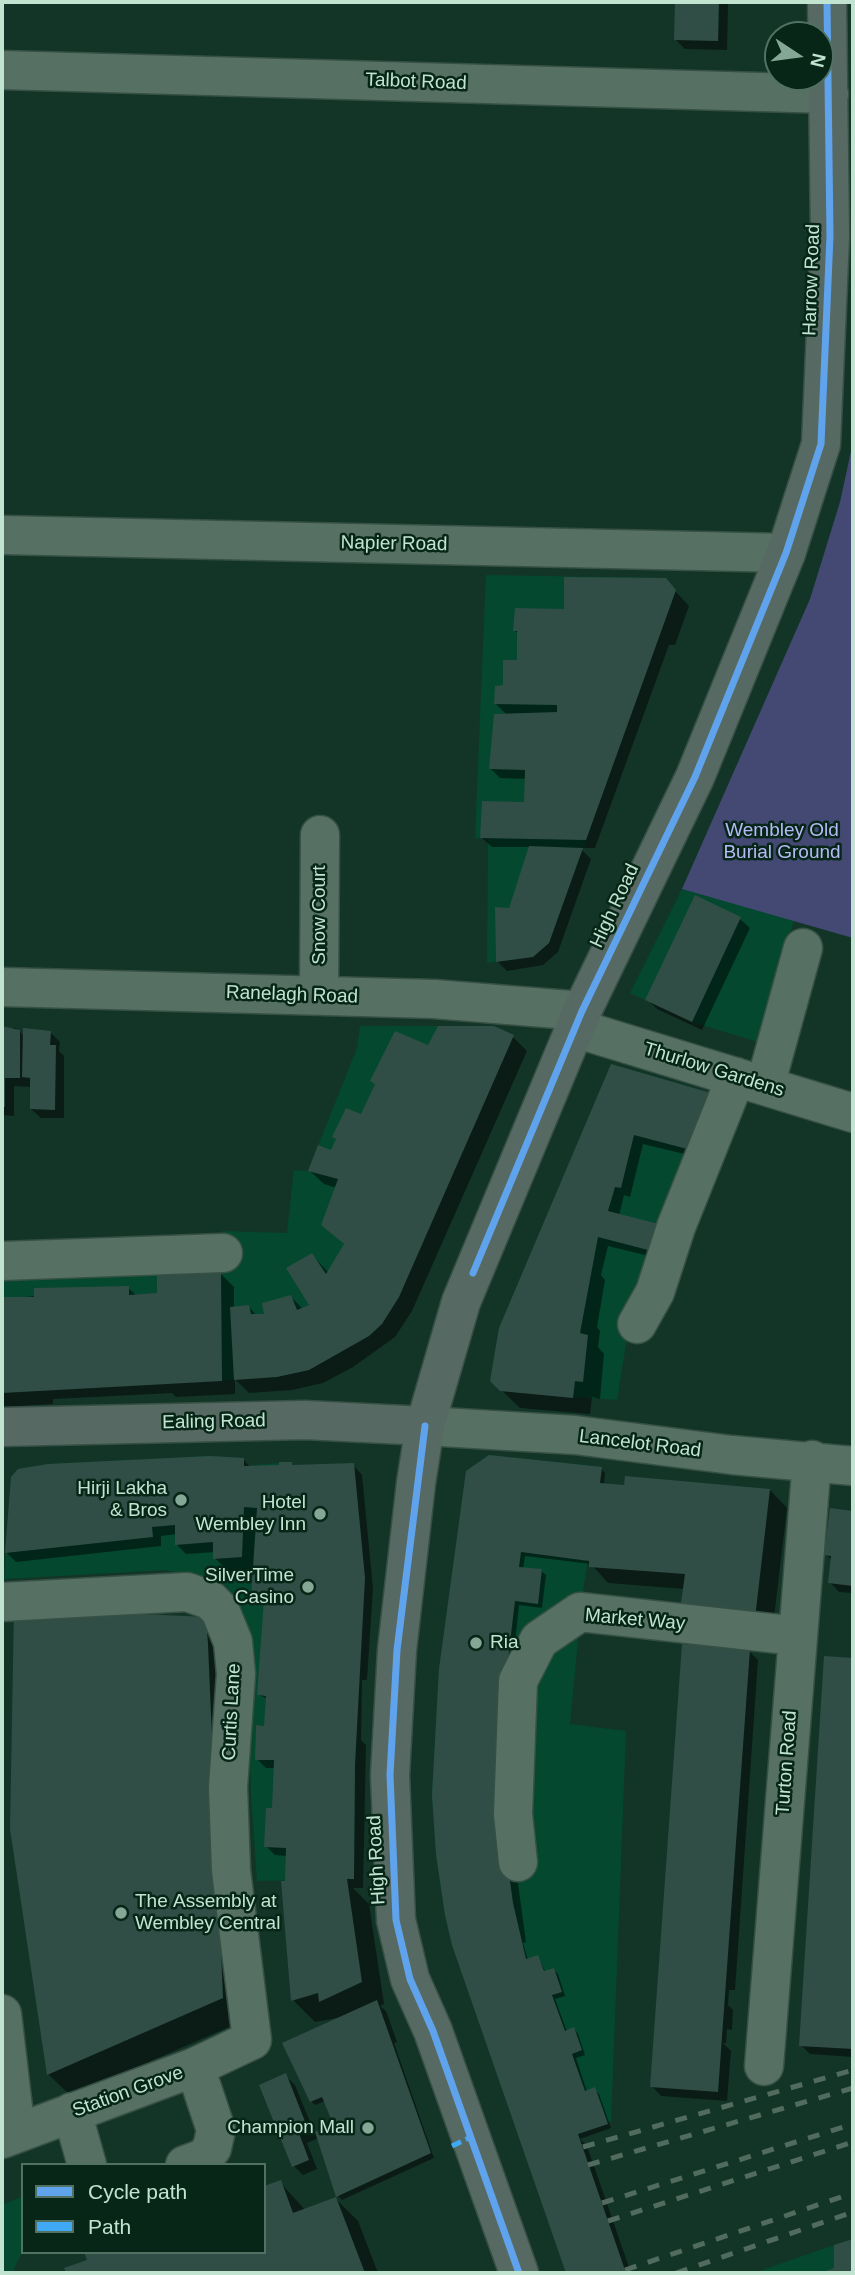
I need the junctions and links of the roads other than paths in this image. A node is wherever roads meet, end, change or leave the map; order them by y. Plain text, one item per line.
1 (827, 2) edge
2 (2, 70) edge
3 (829, 94) junction
4 (841, 237) edge
5 (2, 535) edge
6 (786, 554) junction
7 (320, 835) dead end
8 (803, 948) dead end
9 (2, 987) edge
10 (319, 995) junction
11 (579, 1020) junction
12 (751, 1082) junction
13 (853, 1113) edge
14 (223, 1254) dead end
15 (2, 1261) edge
16 (638, 1324) dead end
17 (425, 1426) junction
18 (2, 1427) edge
19 (812, 1460) junction
20 (853, 1466) edge
21 (2, 1602) edge
22 (797, 1636) junction
23 (518, 1862) dead end
24 (2, 2014) edge
25 (252, 2040) joint
26 (764, 2066) dead end
27 (195, 2067) junction
28 (72, 2112) junction
29 (9, 2136) edge
30 (86, 2163) edge
31 (190, 2163) edge
32 (519, 2273) edge

1 - 3 main road, Harrow Road
2 - 3 street, Talbot Road
3 - 4 main road, Harrow Road
4 - 6 main road, Harrow Road
5 - 6 street, Napier Road
6 - 11 main road, High Road
7 - 10 street, Snow Court
8 - 12 street
9 - 10 street, Ranelagh Road
10 - 11 street, Ranelagh Road
11 - 12 street, Thurlow Gardens
11 - 17 main road, High Road
12 - 13 street, Thurlow Gardens
12 - 16 street
14 - 15 street
17 - 18 main road, Ealing Road
17 - 19 street, Lancelot Road
17 - 32 main road, High Road
19 - 20 street, Lancelot Road
19 - 22 street, Turton Road
21 - 25 street, Curtis Lane
22 - 23 street, Market Way
22 - 26 street, Turton Road
24 - 29 street
25 - 27 street, Station Grove
27 - 28 street, Station Grove
27 - 31 street
28 - 29 street, Station Grove
28 - 30 street

